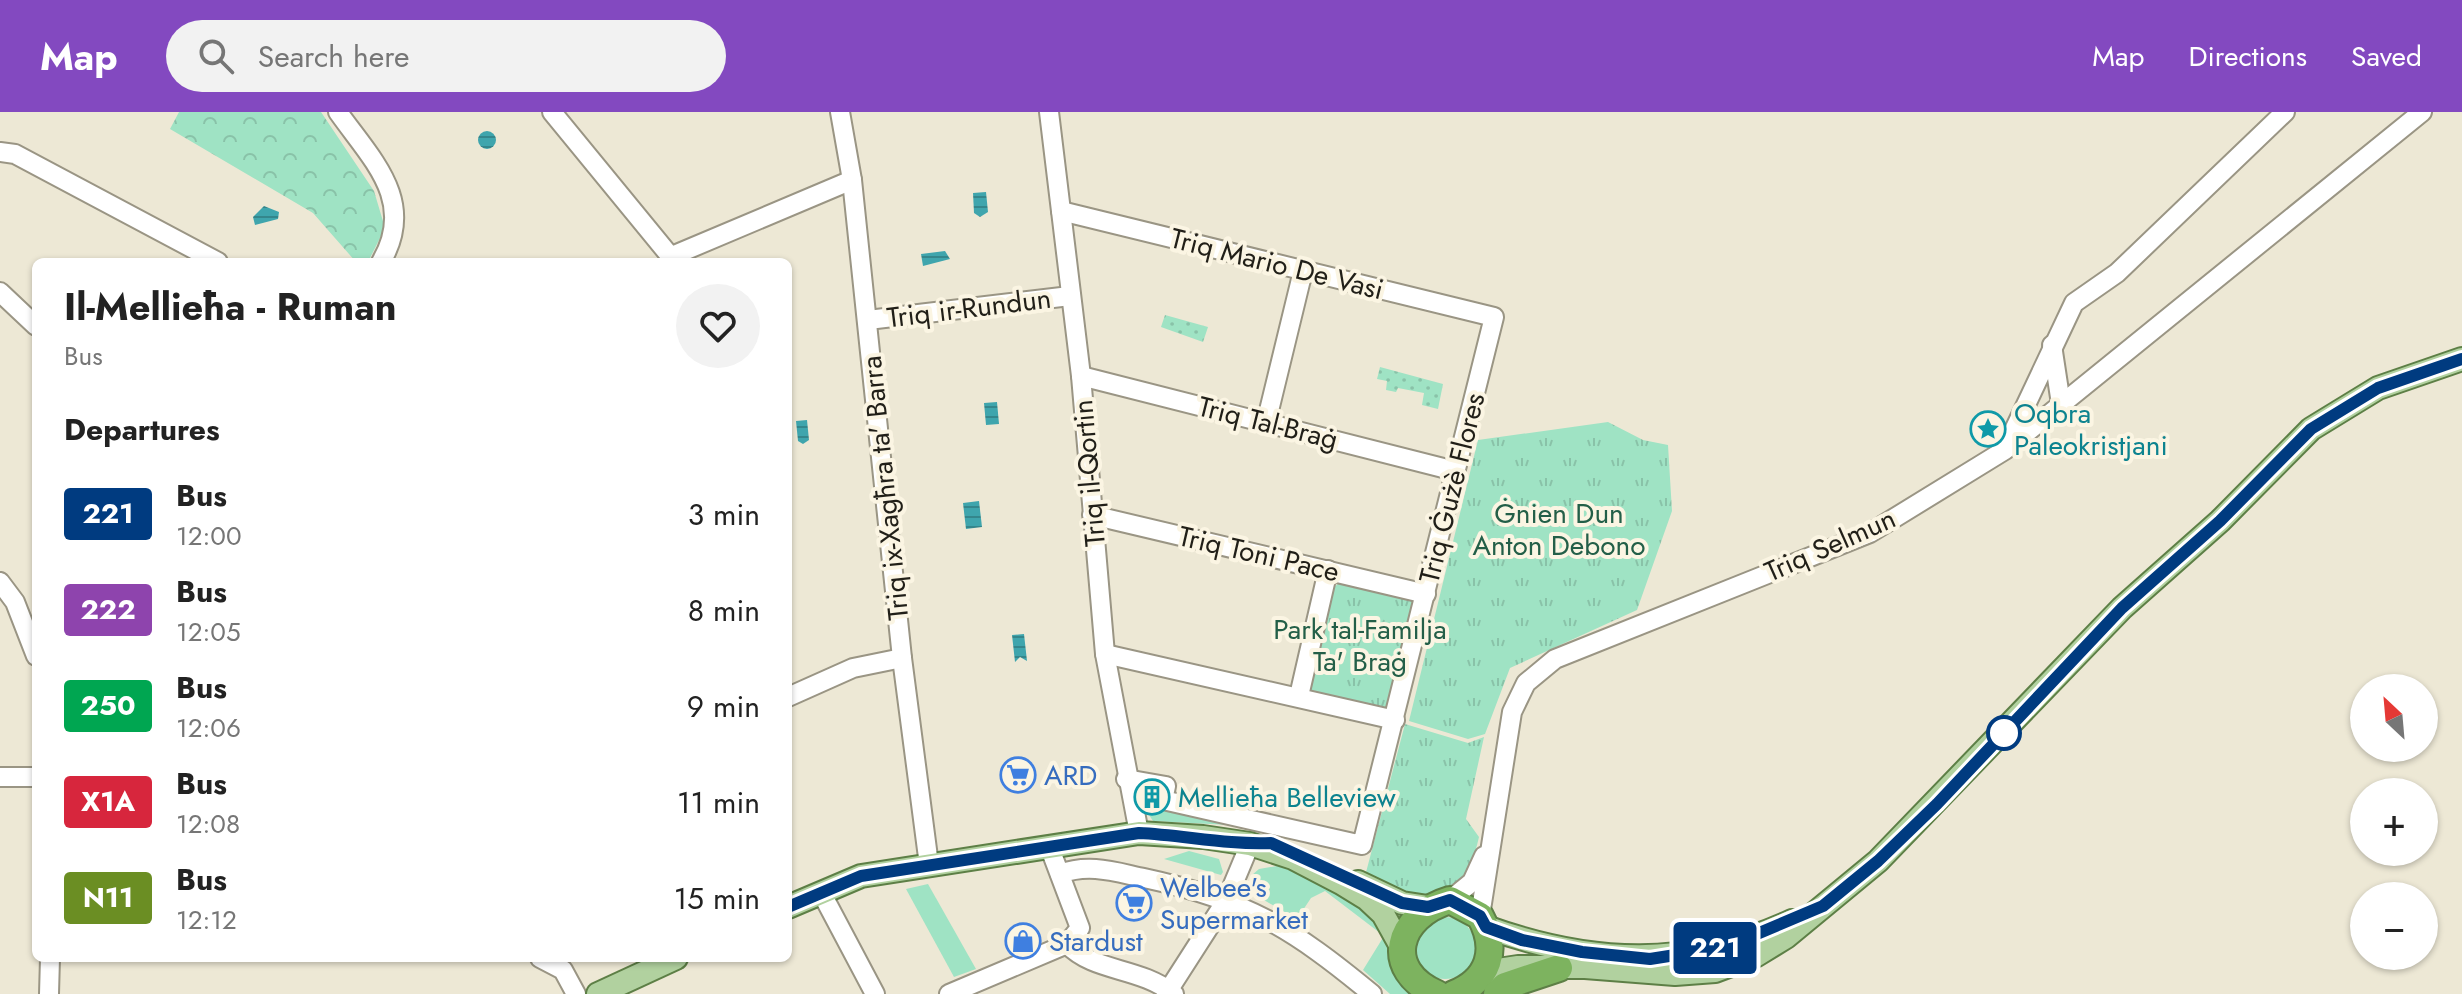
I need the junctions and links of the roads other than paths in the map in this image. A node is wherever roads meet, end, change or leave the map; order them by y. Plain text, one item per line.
1 (338, 112) edge
2 (552, 112) edge
3 (840, 112) edge
4 (1049, 112) edge
5 (2285, 112) edge
6 (2422, 112) edge
7 (0, 152) edge
8 (852, 180) junction
9 (1061, 211) junction
10 (210, 258) edge
11 (383, 258) edge
12 (673, 258) edge
13 (676, 258) edge
14 (1303, 271) junction
15 (0, 292) edge
16 (1070, 296) junction
17 (1494, 317) joint
18 (868, 320) junction
19 (32, 322) edge
20 (2052, 345) junction
21 (2462, 359) edge
22 (1081, 376) junction
23 (2061, 404) junction
24 (1266, 423) junction
25 (2005, 450) junction
26 (1455, 471) junction
27 (1092, 515) junction
28 (1328, 570) junction
29 (0, 582) edge
30 (1426, 594) junction
31 (32, 646) edge
32 (1105, 654) junction
33 (902, 658) junction
34 (792, 695) edge
35 (1299, 696) junction
36 (1395, 720) junction
37 (0, 777) edge
38 (32, 777) edge
39 (1126, 779) junction
40 (1139, 833) junction
41 (1492, 838) junction
42 (1250, 844) junction
43 (1049, 846) junction
44 (929, 865) junction
45 (1060, 874) junction
46 (821, 892) junction
47 (1227, 899) junction
48 (1439, 904) junction
49 (792, 905) edge
50 (1823, 906) junction
51 (1483, 922) junction
52 (1067, 944) junction
53 (1403, 950) junction
54 (50, 962) edge
55 (548, 962) edge
56 (667, 962) edge
57 (1559, 968) joint
58 (1476, 988) edge
59 (1425, 991) edge
60 (1170, 993) edge
61 (49, 994) edge
62 (576, 994) edge
63 (598, 994) edge
64 (875, 994) edge
65 (949, 994) edge
66 (1372, 994) edge

1 - 11 street
2 - 12 street
3 - 8 street, Triq ix-Xagħra ta' Barra
4 - 9 street, Triq il-Qortin
5 - 20 street
6 - 23 street, Triq Selmun
7 - 10 street
8 - 13 street
8 - 18 street, Triq ix-Xagħra ta' Barra
9 - 14 street, Triq Mario De Vasi
9 - 16 street, Triq il-Qortin
14 - 17 street, Triq Mario De Vasi
14 - 24 street
15 - 19 street
16 - 18 street, Triq ir-Rundun
16 - 22 street, Triq il-Qortin
17 - 26 street, Triq Ġużè Flores
18 - 33 street, Triq ix-Xagħra ta' Barra
20 - 23 street
20 - 25 street
21 - 50 main road
22 - 24 street, Triq Tal-Braġ
22 - 27 street, Triq il-Qortin
23 - 25 street, Triq Selmun
24 - 26 street, Triq Tal-Braġ
25 - 41 street, Triq Selmun
26 - 30 street, Triq Ġużè Flores
27 - 28 street, Triq Toni Pace
27 - 32 street, Triq il-Qortin
28 - 30 street, Triq Toni Pace
28 - 35 street
29 - 31 street
30 - 36 street, Triq Ġużè Flores
32 - 35 street
32 - 39 street, Triq il-Qortin
33 - 34 street
33 - 44 street, Triq ix-Xagħra ta' Barra
35 - 36 street
36 - 39 street, Triq Ġużè Flores
37 - 38 street
39 - 40 street, Triq il-Qortin
40 - 42 main road
40 - 43 main road
41 - 48 street, Triq Selmun
41 - 51 street, Triq Selmun
42 - 47 street
42 - 48 main road
42 - 53 main road
43 - 44 main road
43 - 45 street
44 - 46 main road
45 - 47 street
45 - 52 street
46 - 49 main road
46 - 64 street
47 - 60 street
47 - 66 street
48 - 51 highway
48 - 53 highway
50 - 51 main road
50 - 57 main road
51 - 58 highway
52 - 60 street
52 - 65 street
53 - 59 highway
54 - 61 street
55 - 62 street
56 - 63 main road
57 - 58 highway

